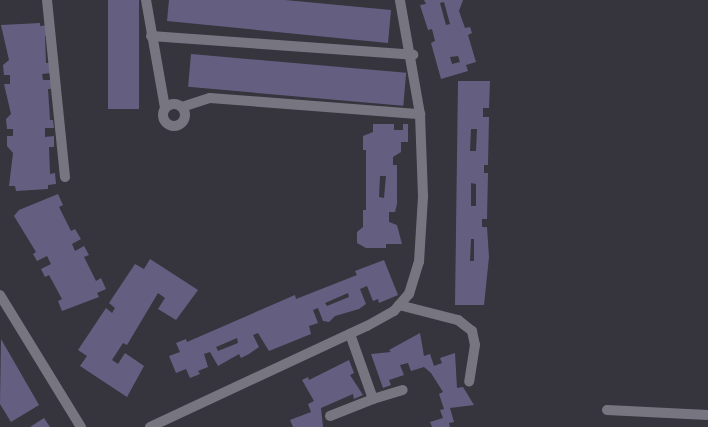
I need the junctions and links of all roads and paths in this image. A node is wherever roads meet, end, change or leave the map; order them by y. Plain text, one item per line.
1 (47, 0) edge
2 (146, 0) edge
3 (400, 0) edge
4 (151, 36) junction
5 (412, 55) junction
6 (182, 107) junction
7 (165, 108) junction
8 (420, 114) junction
9 (65, 177) dead end
10 (0, 295) edge
11 (399, 305) junction
12 (350, 334) junction
13 (469, 382) dead end
14 (403, 390) dead end
15 (373, 399) junction
16 (607, 410) dead end
17 (708, 415) edge
18 (330, 416) dead end
19 (81, 427) edge
20 (150, 427) edge

1 - 9 street
2 - 4 street
3 - 5 street
4 - 5 street
4 - 7 street
5 - 8 street
6 - 7 street
6 - 7 street
6 - 8 street
8 - 11 street
10 - 19 street
11 - 12 street
11 - 13 street
12 - 15 street
12 - 20 street
14 - 15 street
15 - 18 street
16 - 17 street

